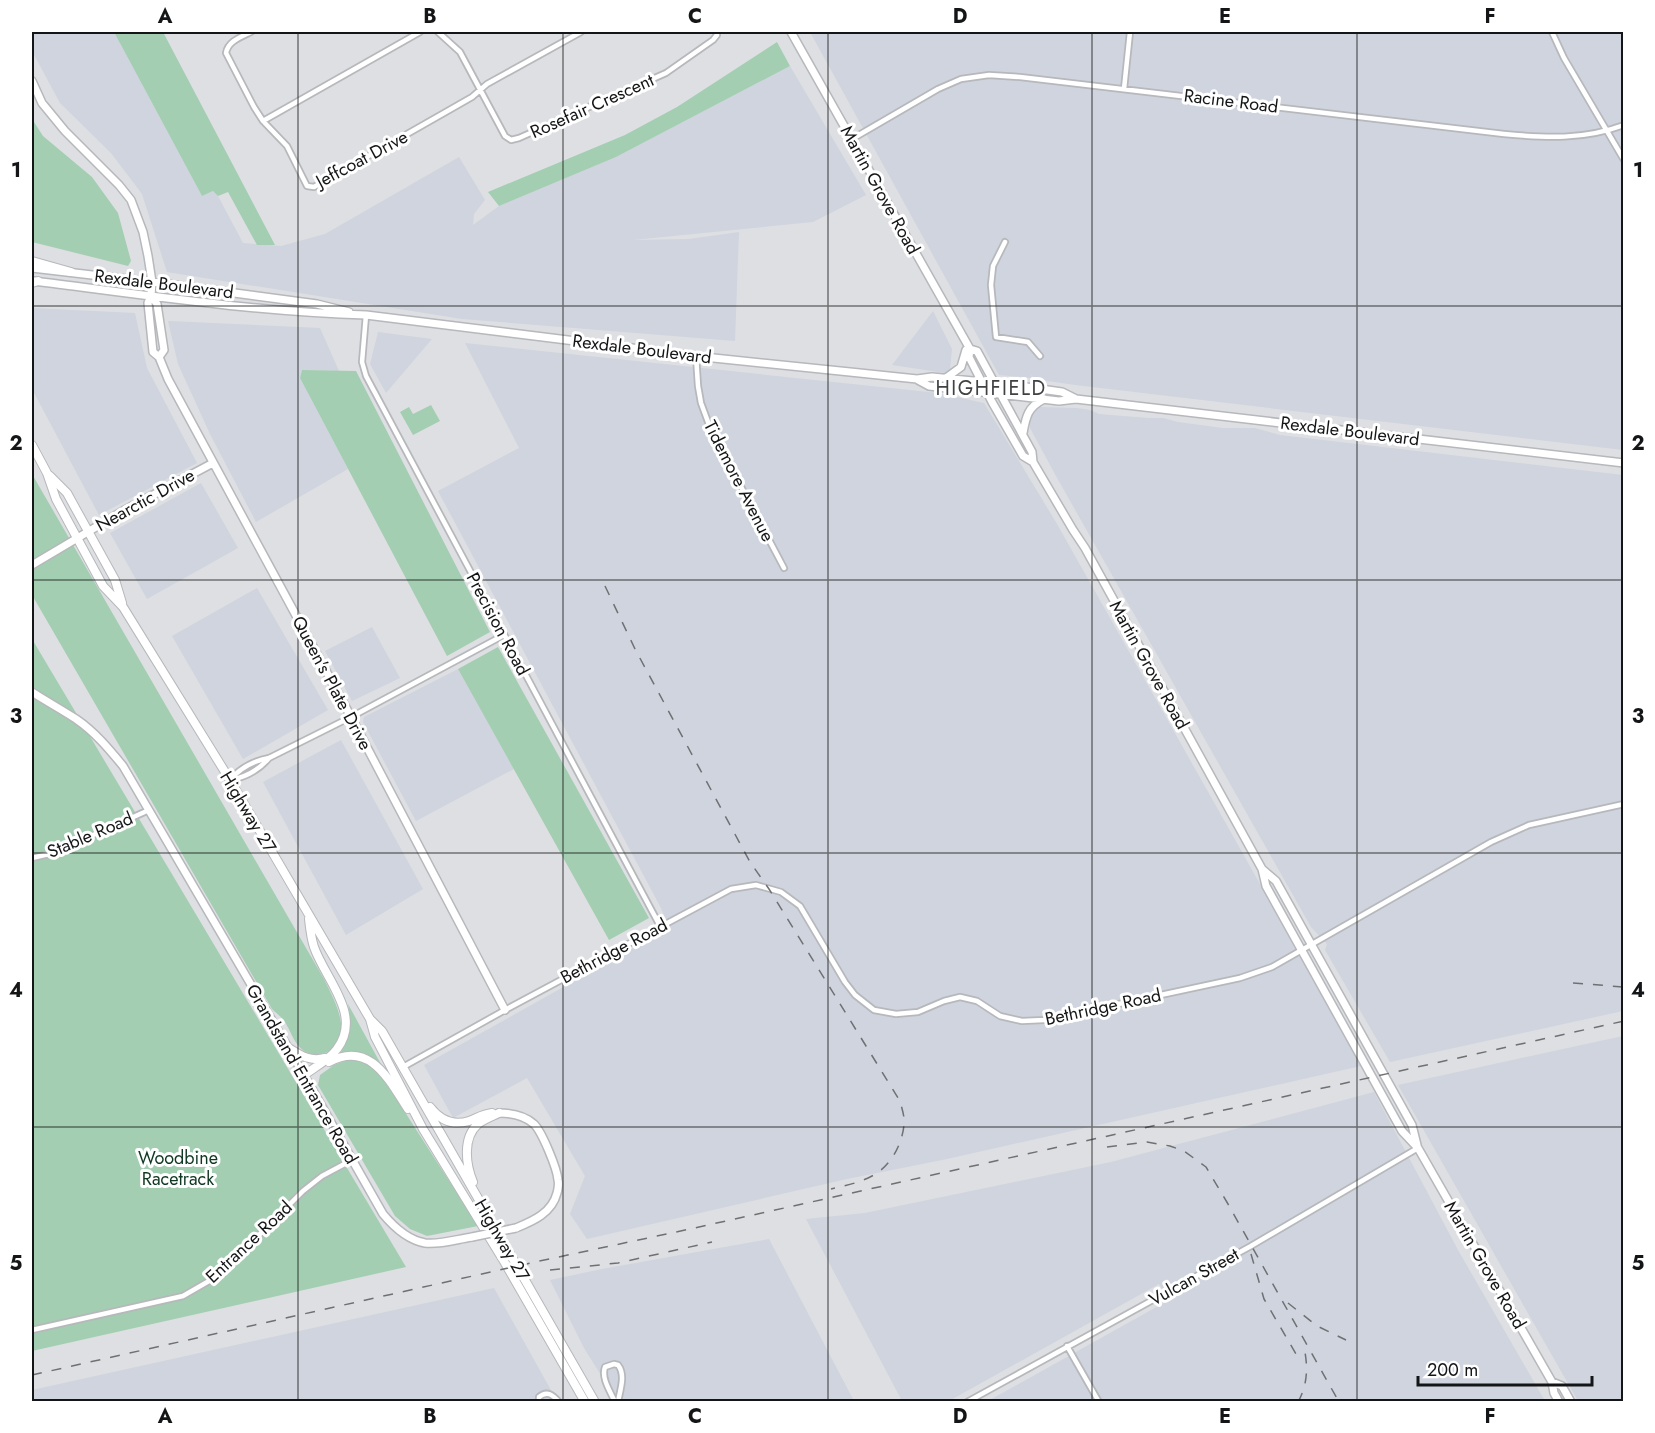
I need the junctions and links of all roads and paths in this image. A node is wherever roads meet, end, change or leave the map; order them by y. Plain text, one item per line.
1 (251, 32) edge
2 (420, 32) edge
3 (438, 32) edge
4 (581, 32) edge
5 (716, 32) edge
6 (791, 32) edge
7 (1130, 32) edge
8 (1552, 32) edge
9 (32, 81) edge
10 (1124, 88) junction
11 (481, 89) junction
12 (263, 121) junction
13 (1623, 125) edge
14 (1607, 131) junction
15 (852, 139) junction
16 (1623, 160) edge
17 (1005, 242) dead end
18 (32, 261) edge
19 (32, 268) edge
20 (71, 272) junction
21 (34, 282) edge
22 (152, 282) junction
23 (151, 296) junction
24 (366, 315) junction
25 (968, 347) junction
26 (696, 356) junction
27 (1040, 356) dead end
28 (159, 357) junction
29 (946, 378) junction
30 (917, 379) junction
31 (981, 381) junction
32 (995, 382) junction
33 (987, 392) junction
34 (1001, 393) junction
35 (1044, 399) junction
36 (1076, 399) junction
37 (1023, 433) junction
38 (32, 445) edge
39 (1034, 462) junction
40 (213, 463) junction
41 (1623, 463) edge
42 (47, 473) junction
43 (88, 531) junction
44 (77, 538) junction
45 (32, 565) edge
46 (784, 568) dead end
47 (123, 607) junction
48 (504, 635) junction
49 (32, 692) edge
50 (351, 717) junction
51 (230, 780) junction
52 (1623, 804) edge
53 (149, 810) junction
54 (32, 858) edge
55 (1262, 869) junction
56 (307, 912) junction
57 (660, 926) junction
58 (1311, 944) junction
59 (1302, 950) junction
60 (505, 1010) junction
61 (370, 1019) junction
62 (287, 1047) junction
63 (332, 1056) junction
64 (322, 1063) junction
65 (403, 1067) junction
66 (304, 1075) junction
67 (411, 1080) junction
68 (499, 1113) junction
69 (423, 1129) junction
70 (1418, 1148) junction
71 (352, 1160) junction
72 (488, 1216) junction
73 (32, 1330) edge
74 (1067, 1346) junction
75 (1552, 1382) junction
76 (539, 1401) edge
77 (559, 1401) edge
78 (585, 1401) edge
79 (595, 1401) edge
80 (616, 1401) edge
81 (967, 1401) edge
82 (1099, 1401) edge
83 (1559, 1401) edge
84 (1570, 1401) edge

1 - 12 street, Jeffcoat Drive
2 - 12 street
3 - 11 street
4 - 11 street, Jeffcoat Drive
5 - 11 street, Rosefair Crescent
6 - 15 main road, Martin Grove Road
7 - 10 street
8 - 14 street
9 - 22 main road, Queen's Plate Drive
10 - 14 street, Racine Road
10 - 15 street, Racine Road
11 - 12 street, Jeffcoat Drive
13 - 14 street, Racine Road
14 - 16 street
15 - 25 main road, Martin Grove Road
17 - 27 street
18 - 20 main road
19 - 20 main road, Rexdale Boulevard
20 - 22 main road, Rexdale Boulevard
21 - 23 main road, Rexdale Boulevard
22 - 23 main road, Queen's Plate Drive
22 - 24 main road, Rexdale Boulevard
23 - 24 main road, Rexdale Boulevard
23 - 28 main road, Queen's Plate Drive
23 - 28 main road, Queen's Plate Drive
24 - 26 main road, Rexdale Boulevard
24 - 48 street, Precision Road
25 - 29 main road
25 - 31 main road, Martin Grove Road
25 - 32 main road, Martin Grove Road
26 - 30 main road, Rexdale Boulevard
26 - 46 street, Tidemore Avenue
28 - 40 main road, Queen's Plate Drive
29 - 30 main road, Rexdale Boulevard
29 - 31 main road, Rexdale Boulevard
30 - 33 main road, Rexdale Boulevard
31 - 32 main road, Rexdale Boulevard
31 - 33 main road, Martin Grove Road
32 - 34 main road, Martin Grove Road
32 - 36 main road, Rexdale Boulevard
33 - 34 main road, Rexdale Boulevard
33 - 39 main road, Martin Grove Road
34 - 35 main road, Rexdale Boulevard
34 - 37 main road, Martin Grove Road
35 - 36 main road, Rexdale Boulevard
35 - 37 main road
36 - 41 main road, Rexdale Boulevard
37 - 39 main road, Martin Grove Road
38 - 42 main road, Highway 27
39 - 55 main road, Martin Grove Road
40 - 43 main road, Nearctic Drive
40 - 50 main road, Queen's Plate Drive
42 - 43 main road, Highway 27
42 - 44 main road, Highway 27
43 - 44 main road, Nearctic Drive
43 - 47 main road, Highway 27
44 - 45 main road, Nearctic Drive
44 - 47 main road, Highway 27
47 - 51 main road, Highway 27
48 - 50 street
48 - 57 street, Precision Road
49 - 53 main road, Grandstand Entrance Road
50 - 51 street
50 - 60 main road, Queen's Plate Drive
51 - 56 main road, Highway 27
52 - 58 street, Bethridge Road
53 - 54 street, Stable Road
53 - 62 main road, Grandstand Entrance Road
55 - 58 main road, Martin Grove Road
55 - 59 main road, Martin Grove Road
56 - 61 main road, Highway 27
56 - 63 main road
57 - 59 street, Bethridge Road
57 - 60 street, Bethridge Road
58 - 59 street, Bethridge Road
58 - 70 main road, Martin Grove Road
59 - 70 main road, Martin Grove Road
60 - 65 street, Bethridge Road
61 - 65 main road, Highway 27
61 - 69 main road, Highway 27
62 - 63 main road
62 - 66 main road, Grandstand Entrance Road
63 - 64 main road
64 - 66 main road
64 - 69 main road
65 - 67 main road, Highway 27
66 - 71 main road, Grandstand Entrance Road
67 - 68 main road
67 - 72 main road, Highway 27
68 - 71 main road, Grandstand Entrance Road, bridge
68 - 72 main road
69 - 78 main road, Highway 27
70 - 74 street, Vulcan Street
70 - 75 main road, Martin Grove Road
71 - 73 street, Entrance Road
72 - 79 main road, Highway 27
74 - 81 street, Vulcan Street
74 - 82 street
75 - 83 main road, Martin Grove Road
75 - 84 main road, Martin Grove Road
76 - 77 street
80 - 80 street

